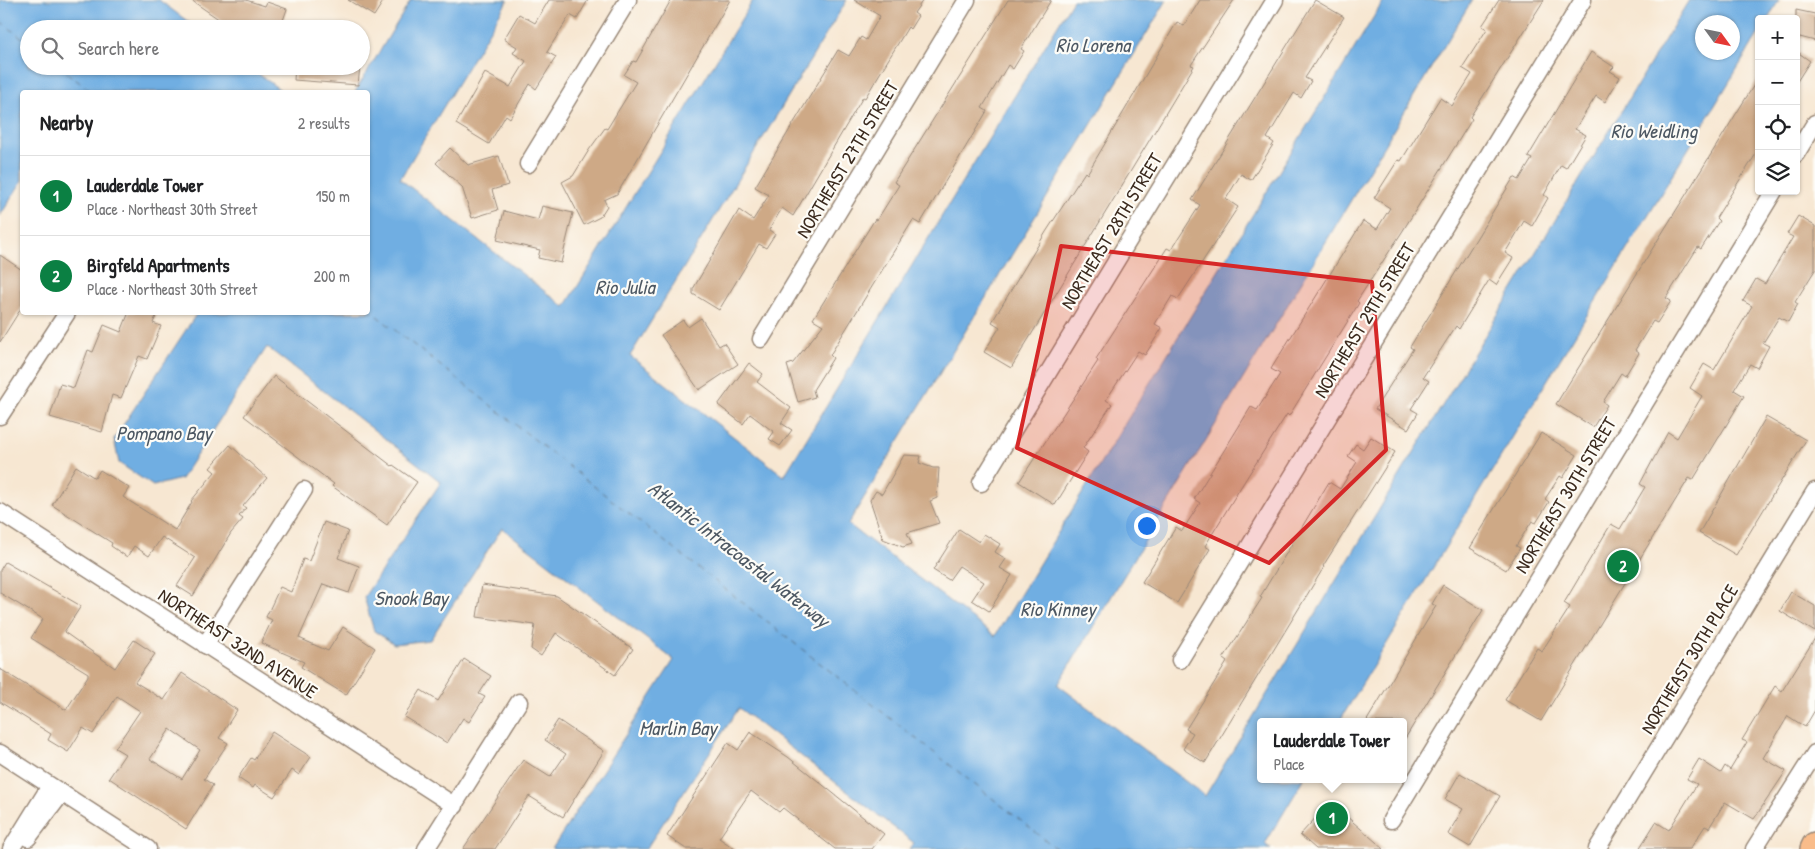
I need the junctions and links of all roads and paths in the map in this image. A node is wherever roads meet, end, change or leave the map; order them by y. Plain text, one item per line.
1 (628, 0) edge
2 (967, 0) edge
3 (1275, 0) edge
4 (1583, 0) edge
5 (1815, 124) edge
6 (1799, 150) edge
7 (528, 164) dead end
8 (1772, 195) edge
9 (66, 315) edge
10 (761, 339) dead end
11 (0, 416) edge
12 (981, 483) dead end
13 (304, 490) dead end
14 (1815, 491) edge
15 (0, 512) edge
16 (205, 645) junction
17 (1180, 660) dead end
18 (519, 702) dead end
19 (1815, 752) edge
20 (0, 753) edge
21 (56, 790) junction
22 (455, 806) junction
23 (1391, 820) dead end
24 (1815, 845) edge
25 (11, 849) edge
26 (18, 849) edge
27 (148, 849) edge
28 (426, 849) edge
29 (1597, 849) edge
30 (1754, 849) edge
31 (1813, 849) edge

1 - 7 street
2 - 10 street, NORTHEAST 27TH STREET
3 - 12 street, NORTHEAST 28TH STREET
4 - 17 street, NORTHEAST 29TH STREET
5 - 6 street
8 - 23 street, NORTHEAST 30TH STREET
9 - 11 street
13 - 16 street
14 - 29 street, NORTHEAST 30TH PLACE
15 - 16 street, NORTHEAST 32ND AVENUE
16 - 22 street, NORTHEAST 32ND AVENUE
18 - 22 street
19 - 30 street
20 - 21 street
21 - 25 street
21 - 26 street
21 - 27 street
22 - 28 street
24 - 31 main road

